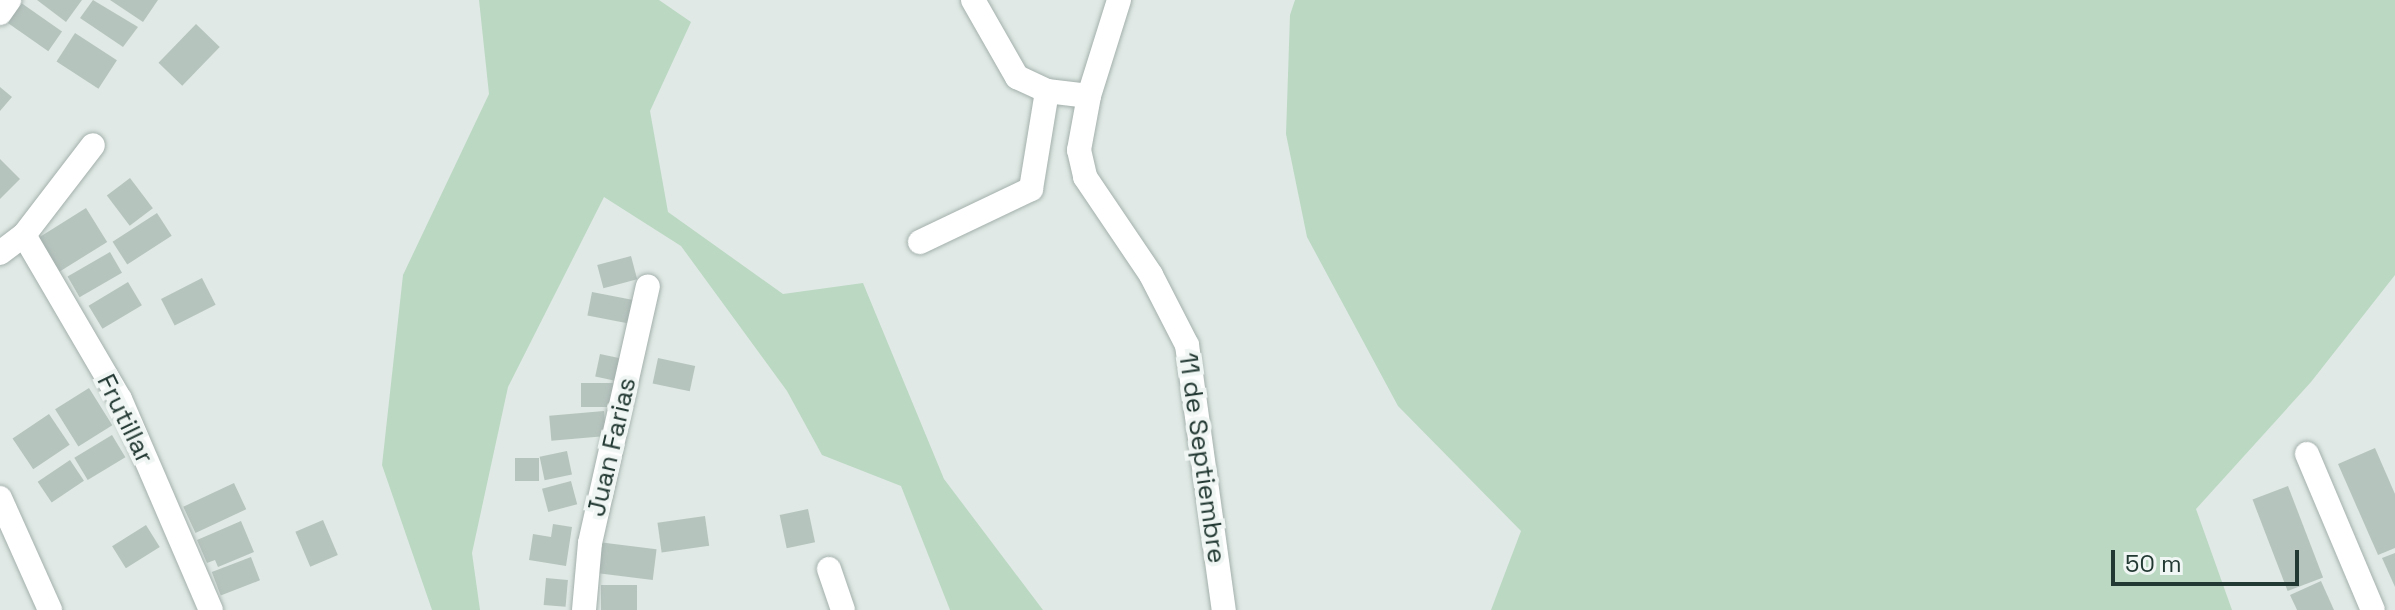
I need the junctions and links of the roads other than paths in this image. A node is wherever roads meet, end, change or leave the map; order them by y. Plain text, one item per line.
1 (9, 0) edge
2 (973, 0) edge
3 (1119, 0) edge
4 (0, 13) edge
5 (1047, 91) junction
6 (1089, 96) junction
7 (93, 145) dead end
8 (24, 235) junction
9 (920, 242) dead end
10 (0, 253) edge
11 (648, 286) dead end
12 (2307, 454) dead end
13 (0, 498) edge
14 (829, 569) dead end
15 (41, 606) edge
16 (211, 610) edge
17 (584, 610) edge
18 (843, 610) edge
19 (1224, 610) edge
20 (2373, 610) edge

1 - 4 street
2 - 5 street
3 - 6 street, 11 de Septiembre
5 - 6 street
5 - 9 street
6 - 19 street, 11 de Septiembre
7 - 8 street
8 - 10 street
8 - 16 street, Frutillar
11 - 17 street, Juan Farias
12 - 20 street
13 - 15 street
14 - 18 street

